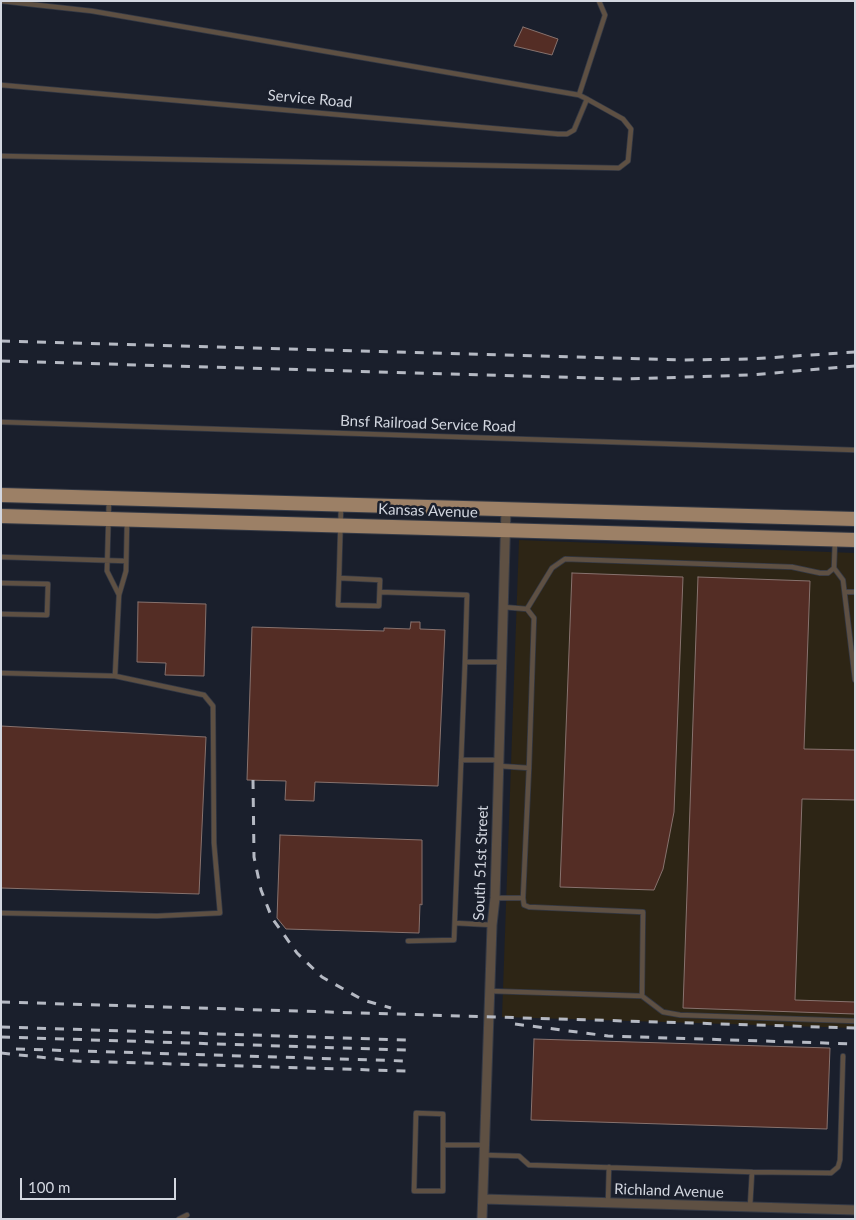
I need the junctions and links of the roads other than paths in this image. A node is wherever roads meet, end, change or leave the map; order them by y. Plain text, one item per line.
1 (1, 1) edge
2 (599, 1) edge
3 (1, 85) edge
4 (579, 95) junction
5 (587, 99) junction
6 (1, 156) edge
7 (1, 422) edge
8 (855, 450) edge
9 (1, 495) edge
10 (110, 498) junction
11 (341, 504) junction
12 (506, 509) junction
13 (1, 516) edge
14 (109, 519) junction
15 (127, 519) junction
16 (855, 519) edge
17 (340, 525) junction
18 (505, 530) junction
19 (835, 540) junction
20 (855, 540) edge
21 (1, 557) edge
22 (107, 561) junction
23 (126, 561) junction
24 (834, 568) junction
25 (339, 578) junction
26 (1, 583) edge
27 (380, 592) junction
28 (844, 592) junction
29 (855, 592) edge
30 (118, 595) junction
31 (503, 607) junction
32 (527, 609) junction
33 (1, 614) edge
34 (852, 644) edge
35 (465, 662) junction
36 (501, 662) junction
37 (1, 673) edge
38 (115, 676) junction
39 (855, 680) edge
40 (461, 760) junction
41 (498, 763) junction
42 (529, 768) junction
43 (495, 898) junction
44 (523, 898) junction
45 (1, 913) edge
46 (455, 923) junction
47 (492, 925) junction
48 (408, 941) dead end
49 (490, 990) junction
50 (642, 996) junction
51 (855, 1020) edge
52 (844, 1056) dead end
53 (445, 1145) junction
54 (485, 1145) junction
55 (484, 1155) junction
56 (609, 1168) junction
57 (752, 1172) junction
58 (483, 1198) junction
59 (608, 1202) junction
60 (750, 1207) junction
61 (855, 1210) edge
62 (187, 1215) dead end
63 (179, 1219) edge
64 (482, 1219) edge

1 - 4 lane
2 - 4 lane
3 - 5 lane, Service Road
4 - 5 lane
5 - 6 lane
7 - 8 lane, Bnsf Railroad Service Road
9 - 10 main road, Kansas Avenue
10 - 11 main road, Kansas Avenue
10 - 14 lane
11 - 12 main road, Kansas Avenue
11 - 17 lane
12 - 16 main road, Kansas Avenue
12 - 18 street, South 51st Street
13 - 14 main road, Kansas Avenue
14 - 15 main road, Kansas Avenue
14 - 22 lane
15 - 17 main road, Kansas Avenue
15 - 23 lane
17 - 18 main road, Kansas Avenue
17 - 25 lane
18 - 19 main road, Kansas Avenue
18 - 31 street, South 51st Street
19 - 20 main road, Kansas Avenue
19 - 24 lane
21 - 22 lane
22 - 23 lane
22 - 30 lane
23 - 30 lane
24 - 28 lane
24 - 32 lane
25 - 27 lane
25 - 27 lane
26 - 33 lane
27 - 35 lane
28 - 29 lane
28 - 34 lane
30 - 38 lane
31 - 32 lane
31 - 36 street, South 51st Street
32 - 42 lane
34 - 39 lane
35 - 36 lane
35 - 40 lane
36 - 41 street, South 51st Street
37 - 38 lane
38 - 45 lane
40 - 41 lane
40 - 46 lane
41 - 42 lane
41 - 43 street, South 51st Street
42 - 44 lane
43 - 44 lane
43 - 47 street, South 51st Street
44 - 50 lane
46 - 47 lane
46 - 48 lane
47 - 49 street, South 51st Street
49 - 50 lane
49 - 54 street, South 51st Street
50 - 51 lane
52 - 57 lane
53 - 53 lane
53 - 54 lane
54 - 55 street, South 51st Street
55 - 56 lane
55 - 58 street, South 51st Street
56 - 57 lane
56 - 59 lane
57 - 60 lane
58 - 59 street, Richland Avenue
58 - 64 street, South 51st Street
59 - 60 street, Richland Avenue
60 - 61 street, Richland Avenue
62 - 63 lane

